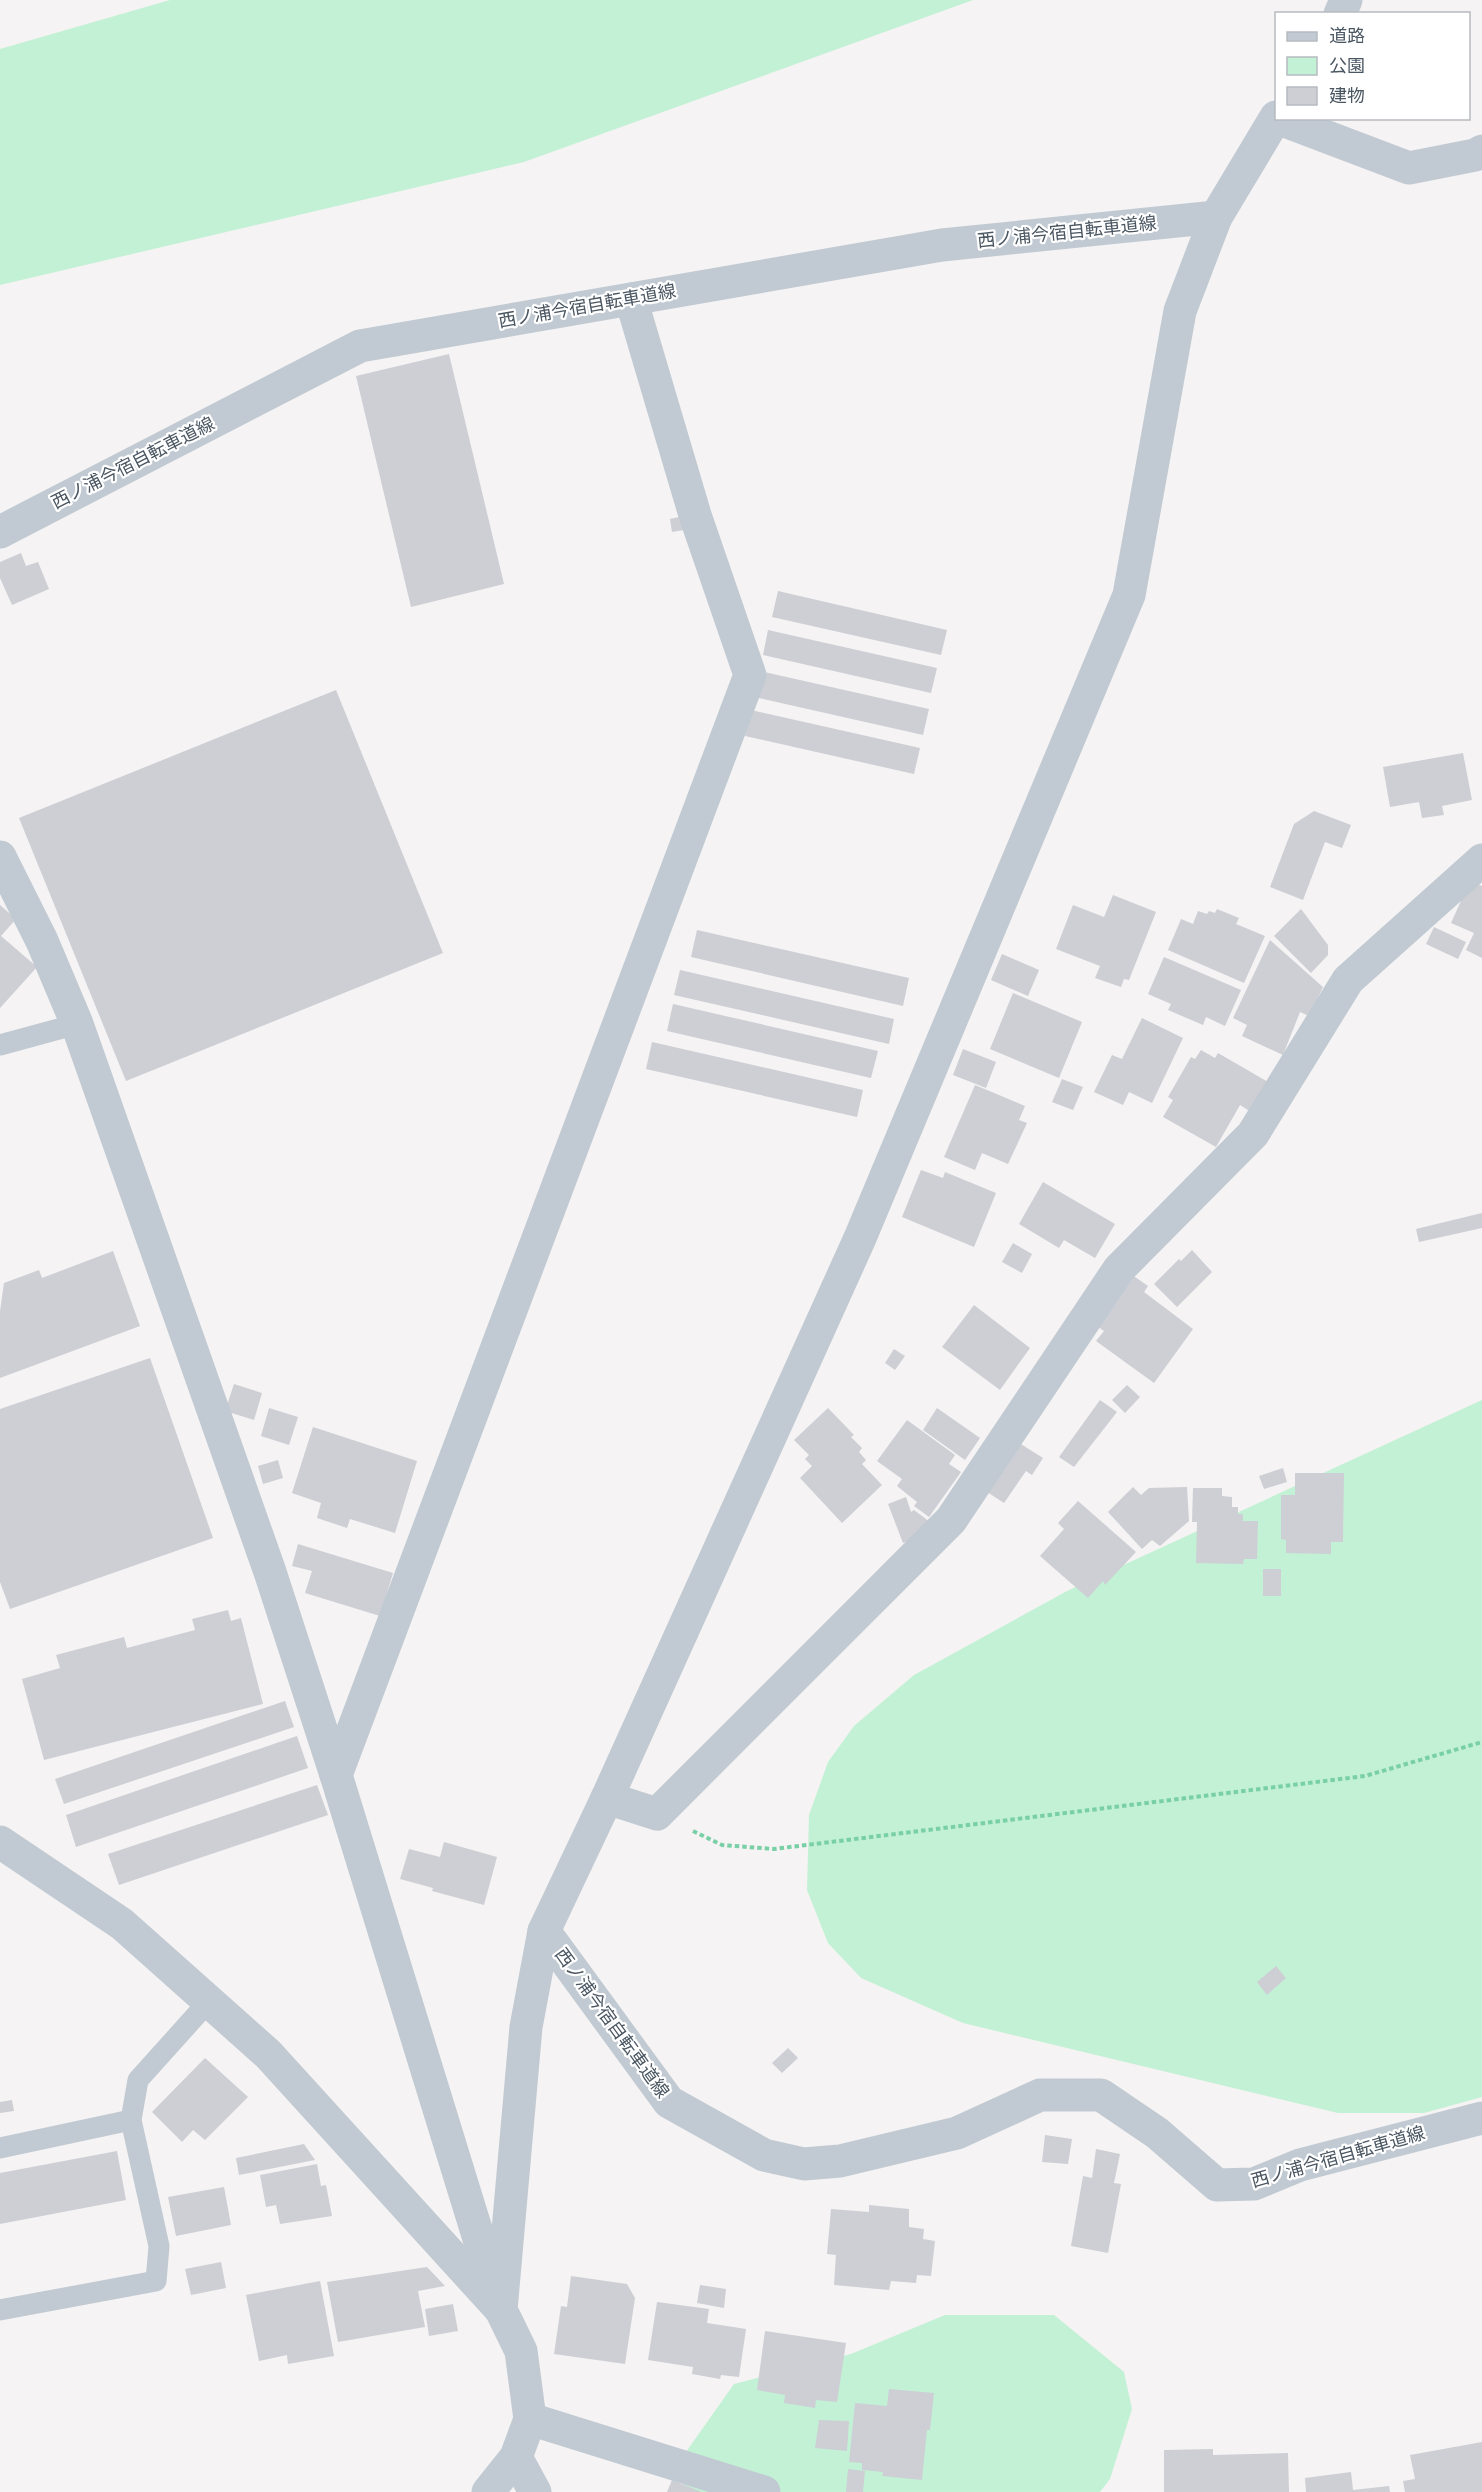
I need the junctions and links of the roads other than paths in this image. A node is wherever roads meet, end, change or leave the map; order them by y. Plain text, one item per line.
1 (1276, 120) edge
2 (1282, 120) edge
3 (1482, 151) edge
4 (1216, 217) junction
5 (631, 298) junction
6 (0, 532) edge
7 (0, 857) edge
8 (1482, 861) edge
9 (77, 1024) junction
10 (0, 1046) edge
11 (336, 1775) junction
12 (607, 1798) junction
13 (0, 1842) edge
14 (544, 1931) junction
15 (208, 2001) junction
16 (1482, 2118) edge
17 (131, 2120) junction
18 (0, 2148) edge
19 (0, 2310) edge
20 (501, 2310) junction
21 (530, 2419) junction
22 (516, 2457) junction
23 (488, 2492) edge
24 (535, 2492) edge
25 (764, 2492) edge

1 - 4 street
2 - 3 street
4 - 5 street, 西ノ浦今宿自転車道線
4 - 12 street
5 - 6 street, 西ノ浦今宿自転車道線
5 - 11 street
7 - 9 street
8 - 12 street
9 - 10 lane
9 - 11 street
11 - 20 street
12 - 14 street
13 - 15 street
14 - 16 street, 西ノ浦今宿自転車道線
14 - 20 street
15 - 17 lane
15 - 20 street
17 - 18 lane
17 - 19 lane
20 - 21 street
21 - 22 street
21 - 25 street
22 - 23 street
22 - 24 street

